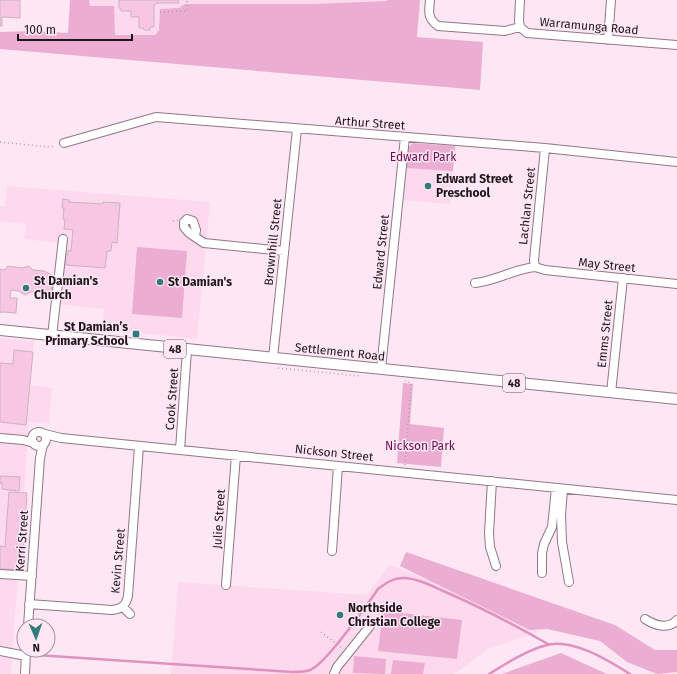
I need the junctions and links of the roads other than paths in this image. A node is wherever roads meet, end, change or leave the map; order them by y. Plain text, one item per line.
1 (430, 0) edge
2 (520, 0) edge
3 (611, 0) edge
4 (520, 27) junction
5 (608, 40) junction
6 (677, 45) edge
7 (297, 129) junction
8 (404, 137) junction
9 (64, 143) dead end
10 (545, 148) junction
11 (677, 162) edge
12 (195, 236) dead end
13 (63, 239) dead end
14 (284, 251) junction
15 (535, 267) junction
16 (623, 278) junction
17 (475, 283) dead end
18 (677, 284) edge
19 (0, 330) edge
20 (52, 336) junction
21 (187, 350) junction
22 (273, 358) junction
23 (381, 369) junction
24 (611, 393) junction
25 (677, 399) edge
26 (0, 438) edge
27 (40, 441) junction
28 (139, 446) junction
29 (180, 450) junction
30 (236, 455) junction
31 (338, 466) junction
32 (492, 481) junction
33 (560, 488) junction
34 (677, 500) edge
35 (332, 551) dead end
36 (496, 566) dead end
37 (542, 573) dead end
38 (0, 574) edge
39 (32, 576) junction
40 (569, 582) dead end
41 (226, 585) dead end
42 (30, 604) junction
43 (123, 607) junction
44 (130, 614) dead end
45 (29, 618) edge
46 (645, 619) dead end
47 (677, 620) edge
48 (370, 626) dead end
49 (0, 651) edge
50 (16, 652) edge
51 (26, 658) edge
52 (25, 674) edge
53 (334, 674) edge

1 - 4 street
2 - 4 street
3 - 5 street
4 - 5 street, Warramunga Road
5 - 6 street, Warramunga Road
7 - 8 street, Arthur Street
7 - 9 street, Arthur Street
7 - 14 street, Brownhill Street
8 - 10 street, Arthur Street
8 - 23 street, Edward Street
10 - 11 street, Arthur Street
10 - 15 street, Lachlan Street
12 - 14 street
13 - 20 street
14 - 22 street, Brownhill Street
15 - 16 street, May Street
15 - 17 street
16 - 18 street, May Street
16 - 24 street, Emms Street
19 - 20 main road, Settlement Road / 48
20 - 21 main road, Settlement Road / 48
21 - 22 main road, Settlement Road / 48
21 - 29 street, Cook Street
22 - 23 main road, Settlement Road / 48
23 - 24 main road, Settlement Road / 48
24 - 25 main road, Settlement Road / 48
26 - 27 street, Nickson Street
27 - 28 street, Nickson Street
27 - 39 street, Kerri Street
28 - 29 street, Nickson Street
28 - 43 street, Kevin Street
29 - 30 street, Nickson Street
30 - 31 street, Nickson Street
30 - 41 street, Julie Street
31 - 32 street, Nickson Street
31 - 35 street
32 - 33 street, Nickson Street
32 - 36 street
33 - 34 street, Nickson Street
33 - 37 street
33 - 40 street
38 - 39 street
39 - 42 street, Kerri Street
42 - 43 street, Kevin Street
42 - 45 street, Kerri Street
43 - 44 street
46 - 47 street
48 - 53 street
49 - 50 street
51 - 52 street

